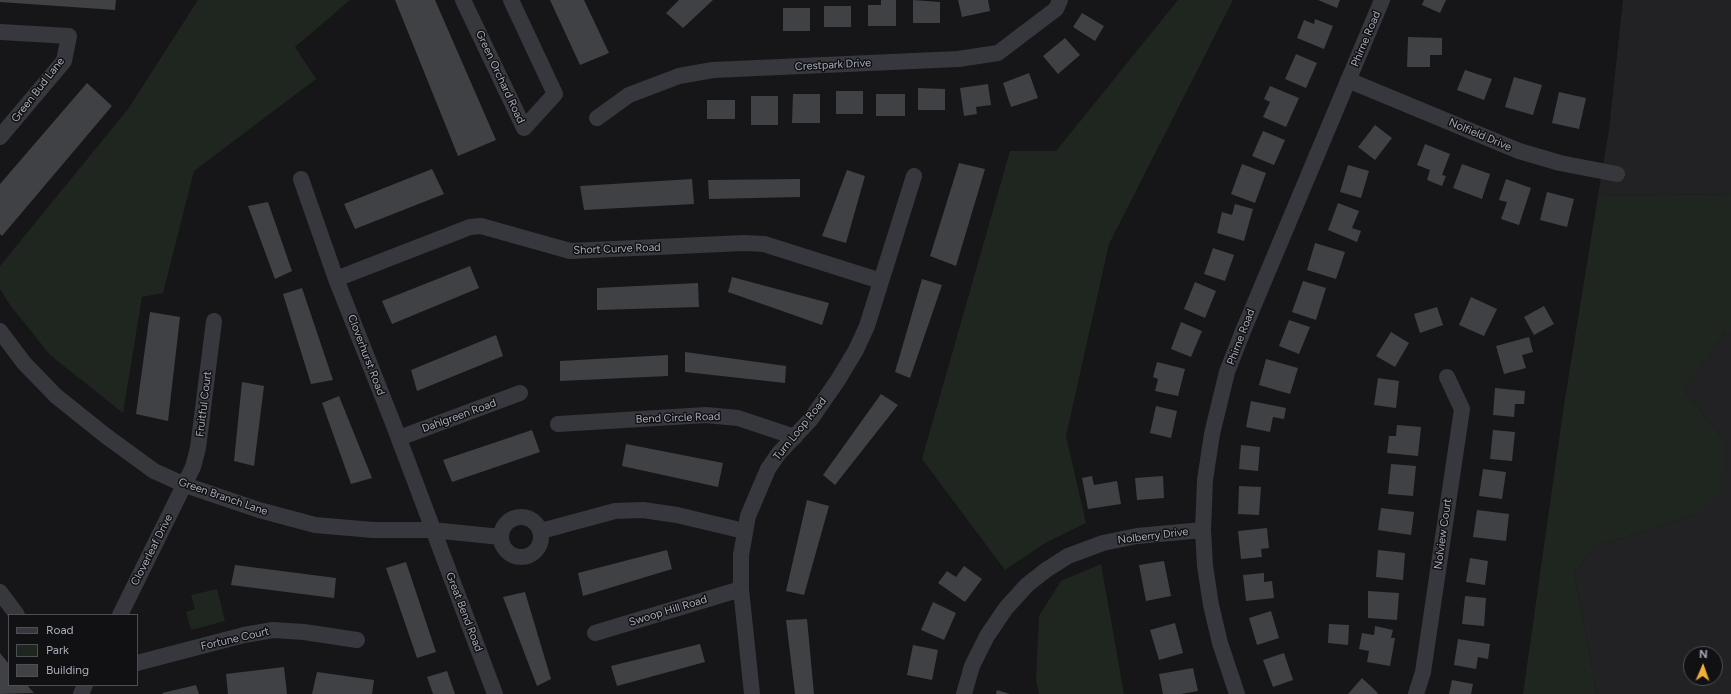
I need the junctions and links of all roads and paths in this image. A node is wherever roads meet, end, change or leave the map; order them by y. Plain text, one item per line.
1 (463, 0) edge
2 (511, 0) edge
3 (1060, 0) edge
4 (1382, 0) edge
5 (0, 32) edge
6 (1348, 80) junction
7 (597, 118) dead end
8 (0, 137) edge
9 (1617, 174) dead end
10 (914, 176) dead end
11 (301, 180) dead end
12 (336, 279) junction
13 (881, 281) junction
14 (214, 321) dead end
15 (0, 331) edge
16 (1446, 377) dead end
17 (520, 394) dead end
18 (558, 424) dead end
19 (795, 437) junction
20 (399, 438) junction
21 (185, 484) junction
22 (432, 530) junction
23 (1203, 530) junction
24 (744, 531) junction
25 (541, 532) junction
26 (501, 538) junction
27 (741, 589) junction
28 (0, 592) edge
29 (16, 614) edge
30 (120, 614) edge
31 (595, 633) dead end
32 (357, 640) dead end
33 (138, 663) edge
34 (495, 694) edge
35 (752, 694) edge
36 (964, 694) edge
37 (1237, 694) edge
38 (1416, 694) edge

1 - 2 street, Green Orchard Road
3 - 7 street, Crestpark Drive
4 - 6 street, Phirne Road
5 - 8 street, Green Bud Lane
6 - 9 street, Nolfield Drive
6 - 23 street, Phirne Road
10 - 13 street, Turn Loop Road
11 - 12 street, Cloverhurst Road
12 - 13 street, Short Curve Road
12 - 20 street, Cloverhurst Road
13 - 19 street, Turn Loop Road
14 - 21 street, Fruitful Court
15 - 21 street, Green Branch Lane
16 - 38 street, Nolview Court
17 - 20 street, Dahlgreen Road
18 - 19 street, Bend Circle Road
19 - 24 street, Turn Loop Road
20 - 22 street, Cloverhurst Road
21 - 22 street, Green Branch Lane
21 - 30 street, Cloverleaf Drive
22 - 26 street, Green Branch Lane
22 - 34 street, Great Bend Road
23 - 36 street, Nolberry Drive
23 - 37 street, Phirne Road
24 - 25 street
24 - 27 street, Turn Loop Road
25 - 26 street
25 - 26 street
27 - 31 street, Swoop Hill Road
27 - 35 street, Turn Loop Road
28 - 29 street
32 - 33 street, Fortune Court

